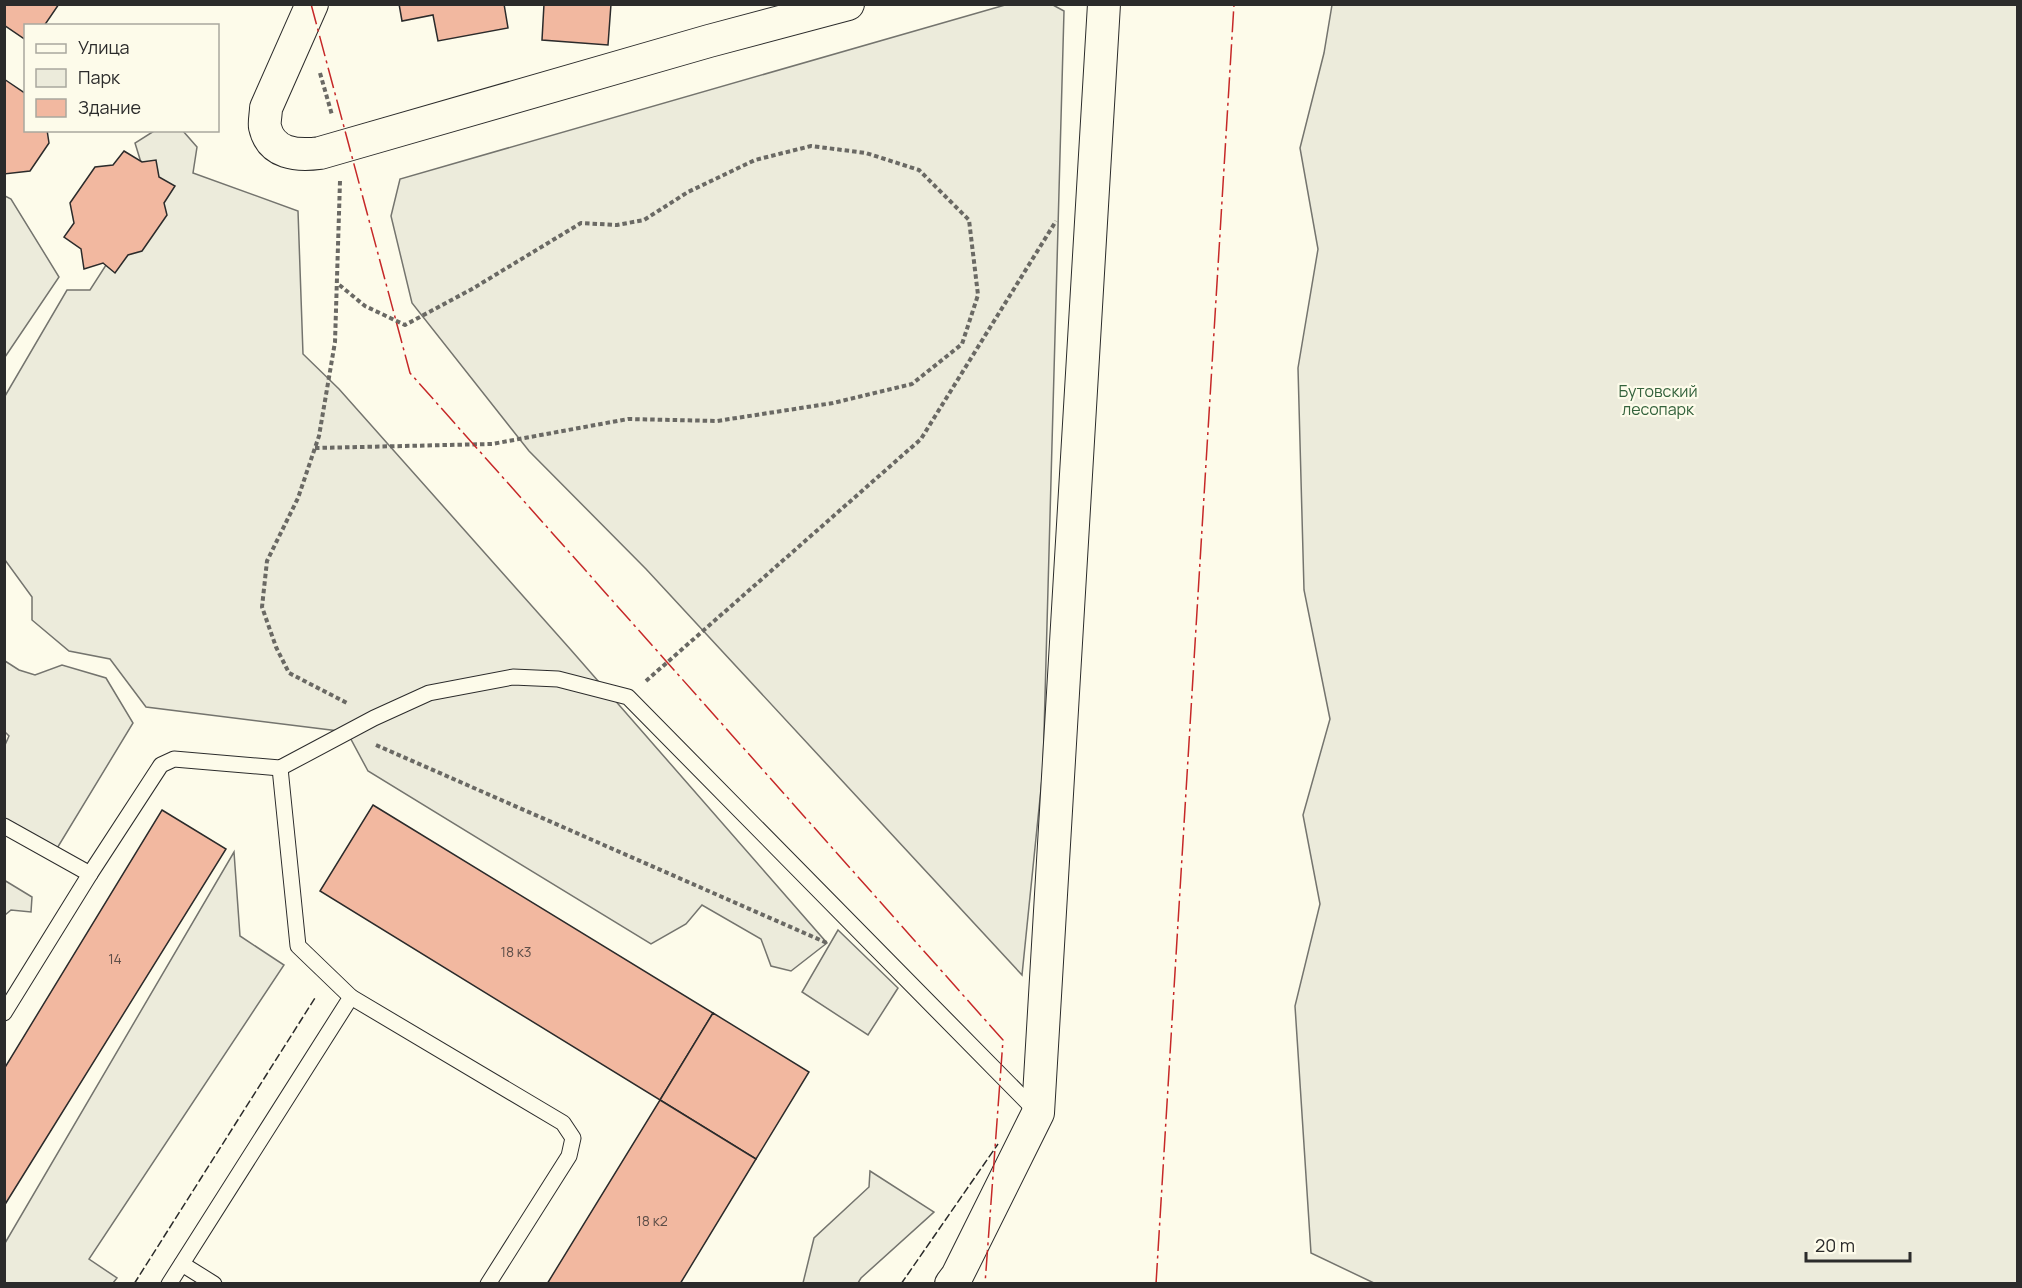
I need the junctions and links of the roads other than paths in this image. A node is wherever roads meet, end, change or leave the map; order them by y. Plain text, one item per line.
1 (848, 4) edge
2 (1104, 4) edge
3 (308, 12) edge
4 (280, 768) junction
5 (4, 826) edge
6 (90, 874) junction
7 (351, 997) junction
8 (4, 1012) edge
9 (1038, 1113) junction
10 (182, 1264) junction
11 (959, 1281) edge
12 (169, 1284) edge
13 (214, 1284) edge
14 (488, 1284) edge

1 - 3 street
2 - 9 street
4 - 6 lane
4 - 7 lane
4 - 9 lane
5 - 6 lane
6 - 8 lane
7 - 10 lane
7 - 14 lane
9 - 11 street
10 - 12 lane
10 - 13 lane

